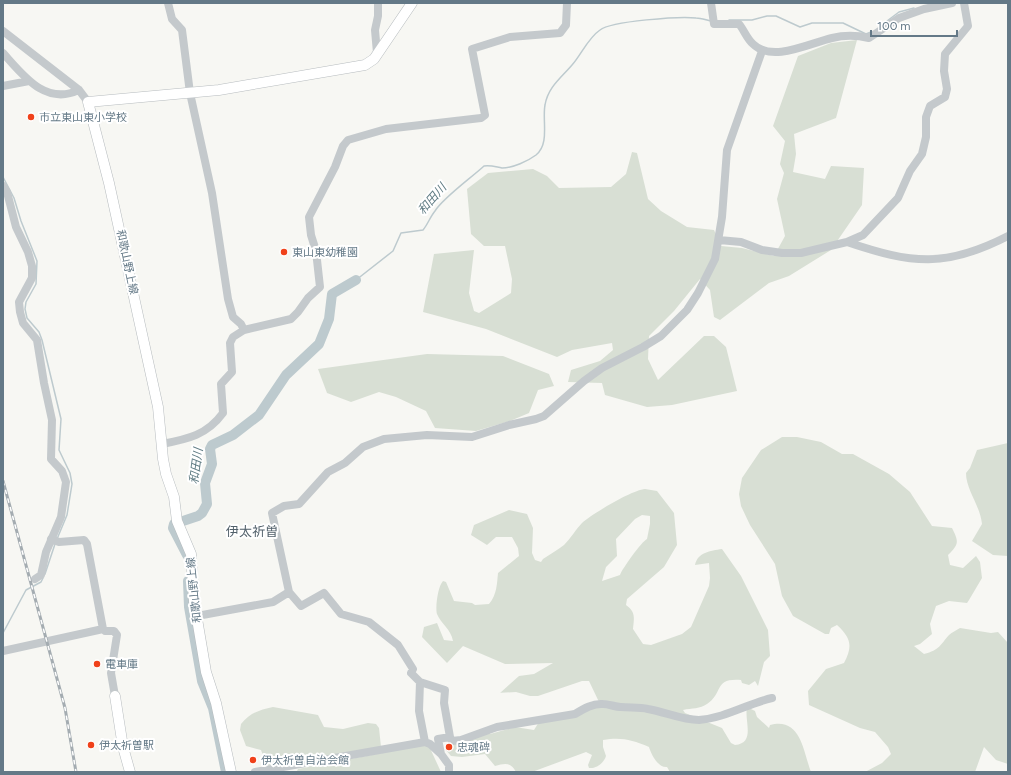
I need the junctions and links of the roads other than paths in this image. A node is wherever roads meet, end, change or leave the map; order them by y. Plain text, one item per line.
1 (168, 3) edge
2 (378, 3) edge
3 (412, 3) edge
4 (567, 3) edge
5 (712, 3) edge
6 (952, 3) edge
7 (964, 3) edge
8 (3, 31) edge
9 (762, 51) junction
10 (3, 53) edge
11 (377, 53) junction
12 (29, 82) junction
13 (3, 86) edge
14 (79, 90) junction
15 (190, 93) junction
16 (88, 102) junction
17 (3, 186) edge
18 (1008, 236) edge
19 (719, 240) junction
20 (847, 242) junction
21 (244, 330) junction
22 (162, 444) junction
23 (51, 539) junction
24 (35, 579) dead end
25 (288, 592) junction
26 (197, 616) junction
27 (103, 629) junction
28 (3, 651) edge
29 (420, 682) junction
30 (115, 696) joint
31 (772, 698) dead end
32 (450, 738) junction
33 (425, 742) junction
34 (441, 754) junction
35 (449, 768) edge
36 (130, 772) edge
37 (232, 772) edge
38 (255, 772) edge
39 (456, 772) edge

1 - 15 street
2 - 11 street
3 - 11 main road
4 - 21 street
5 - 9 street
6 - 9 street
7 - 20 street
8 - 14 street
9 - 19 street
10 - 12 street
11 - 15 main road
12 - 13 street
12 - 14 street
14 - 16 street
15 - 16 main road
15 - 21 street
16 - 22 main road, 和歌山野上線
17 - 23 street
18 - 20 street
19 - 20 street
19 - 25 street
21 - 22 street
22 - 26 main road, 和歌山野上線
23 - 24 street
23 - 27 street
25 - 26 street
25 - 29 street
26 - 37 main road, 和歌山野上線
27 - 28 street
27 - 30 street
29 - 32 street
29 - 33 street
30 - 36 main road
31 - 32 street
32 - 34 street
33 - 34 street
33 - 38 street
34 - 35 street
35 - 39 street

